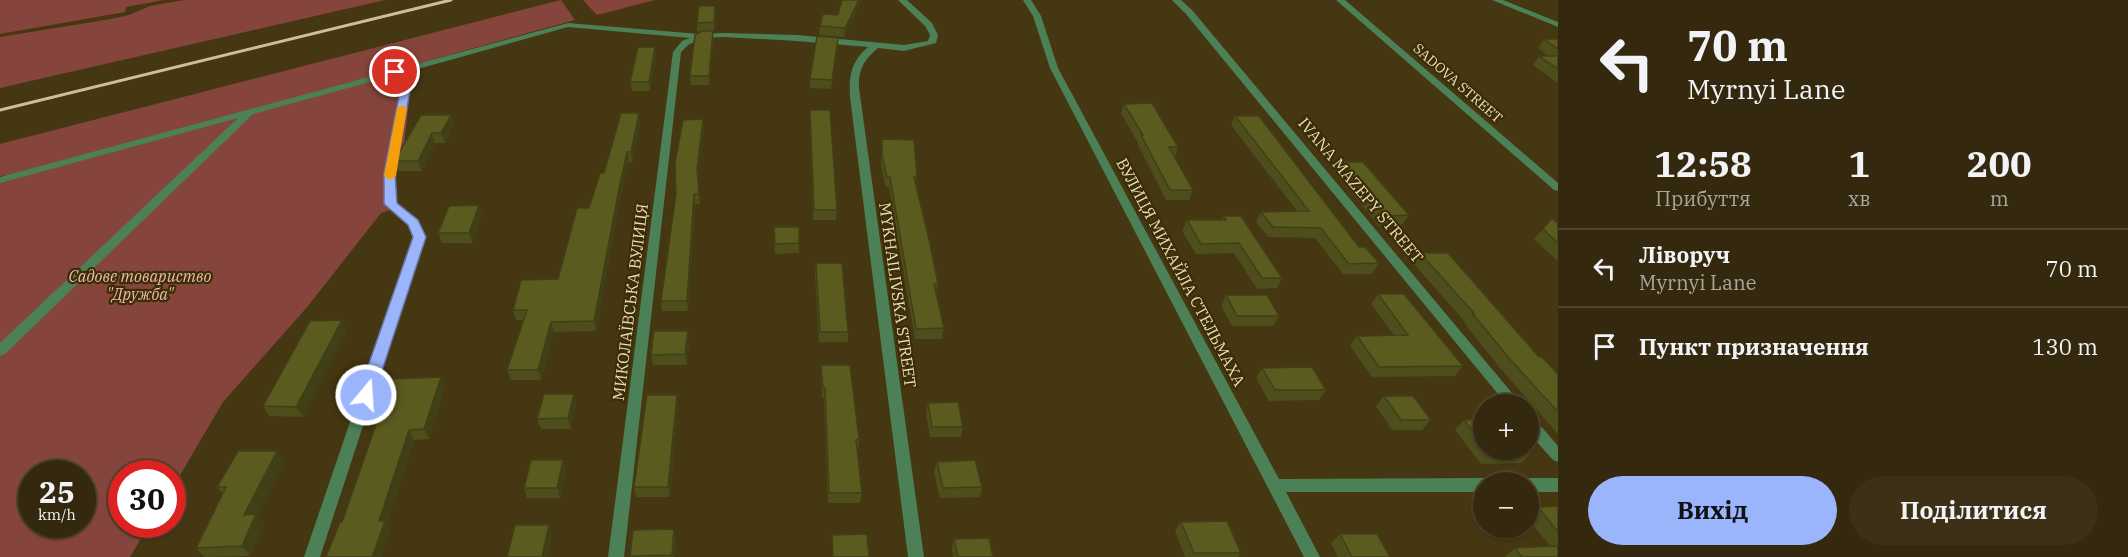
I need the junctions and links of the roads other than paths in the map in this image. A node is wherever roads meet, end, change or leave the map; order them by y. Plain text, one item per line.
1 (902, 0) edge
2 (1028, 0) edge
3 (1176, 0) edge
4 (1340, 0) edge
5 (1496, 0) edge
6 (1558, 25) edge
7 (701, 36) junction
8 (875, 46) junction
9 (395, 72) junction
10 (250, 112) junction
11 (0, 180) edge
12 (1558, 188) edge
13 (0, 351) edge
14 (1506, 394) edge
15 (1539, 434) edge
16 (1558, 456) edge
17 (1473, 485) edge
18 (1539, 485) edge
19 (1558, 485) edge
20 (1275, 486) junction
21 (312, 557) edge
22 (616, 557) edge
23 (916, 557) edge
24 (1312, 557) edge

1 - 8 street
2 - 20 street, ВУЛИЦЯ МИХАЙЛА СТЕЛЬМАХА
3 - 14 street, IVANA MAZEPY STREET
4 - 12 street, SADOVA STREET
5 - 6 street
7 - 8 street
7 - 9 street
7 - 22 street, МИКОЛАЇВСЬКА ВУЛИЦЯ
8 - 23 street, MYKHAILIVSKA STREET
9 - 10 street
9 - 21 street
10 - 11 street
10 - 13 street
15 - 16 street
17 - 20 street
18 - 19 street
20 - 24 street, ВУЛИЦЯ МИХАЙЛА СТЕЛЬМАХА

